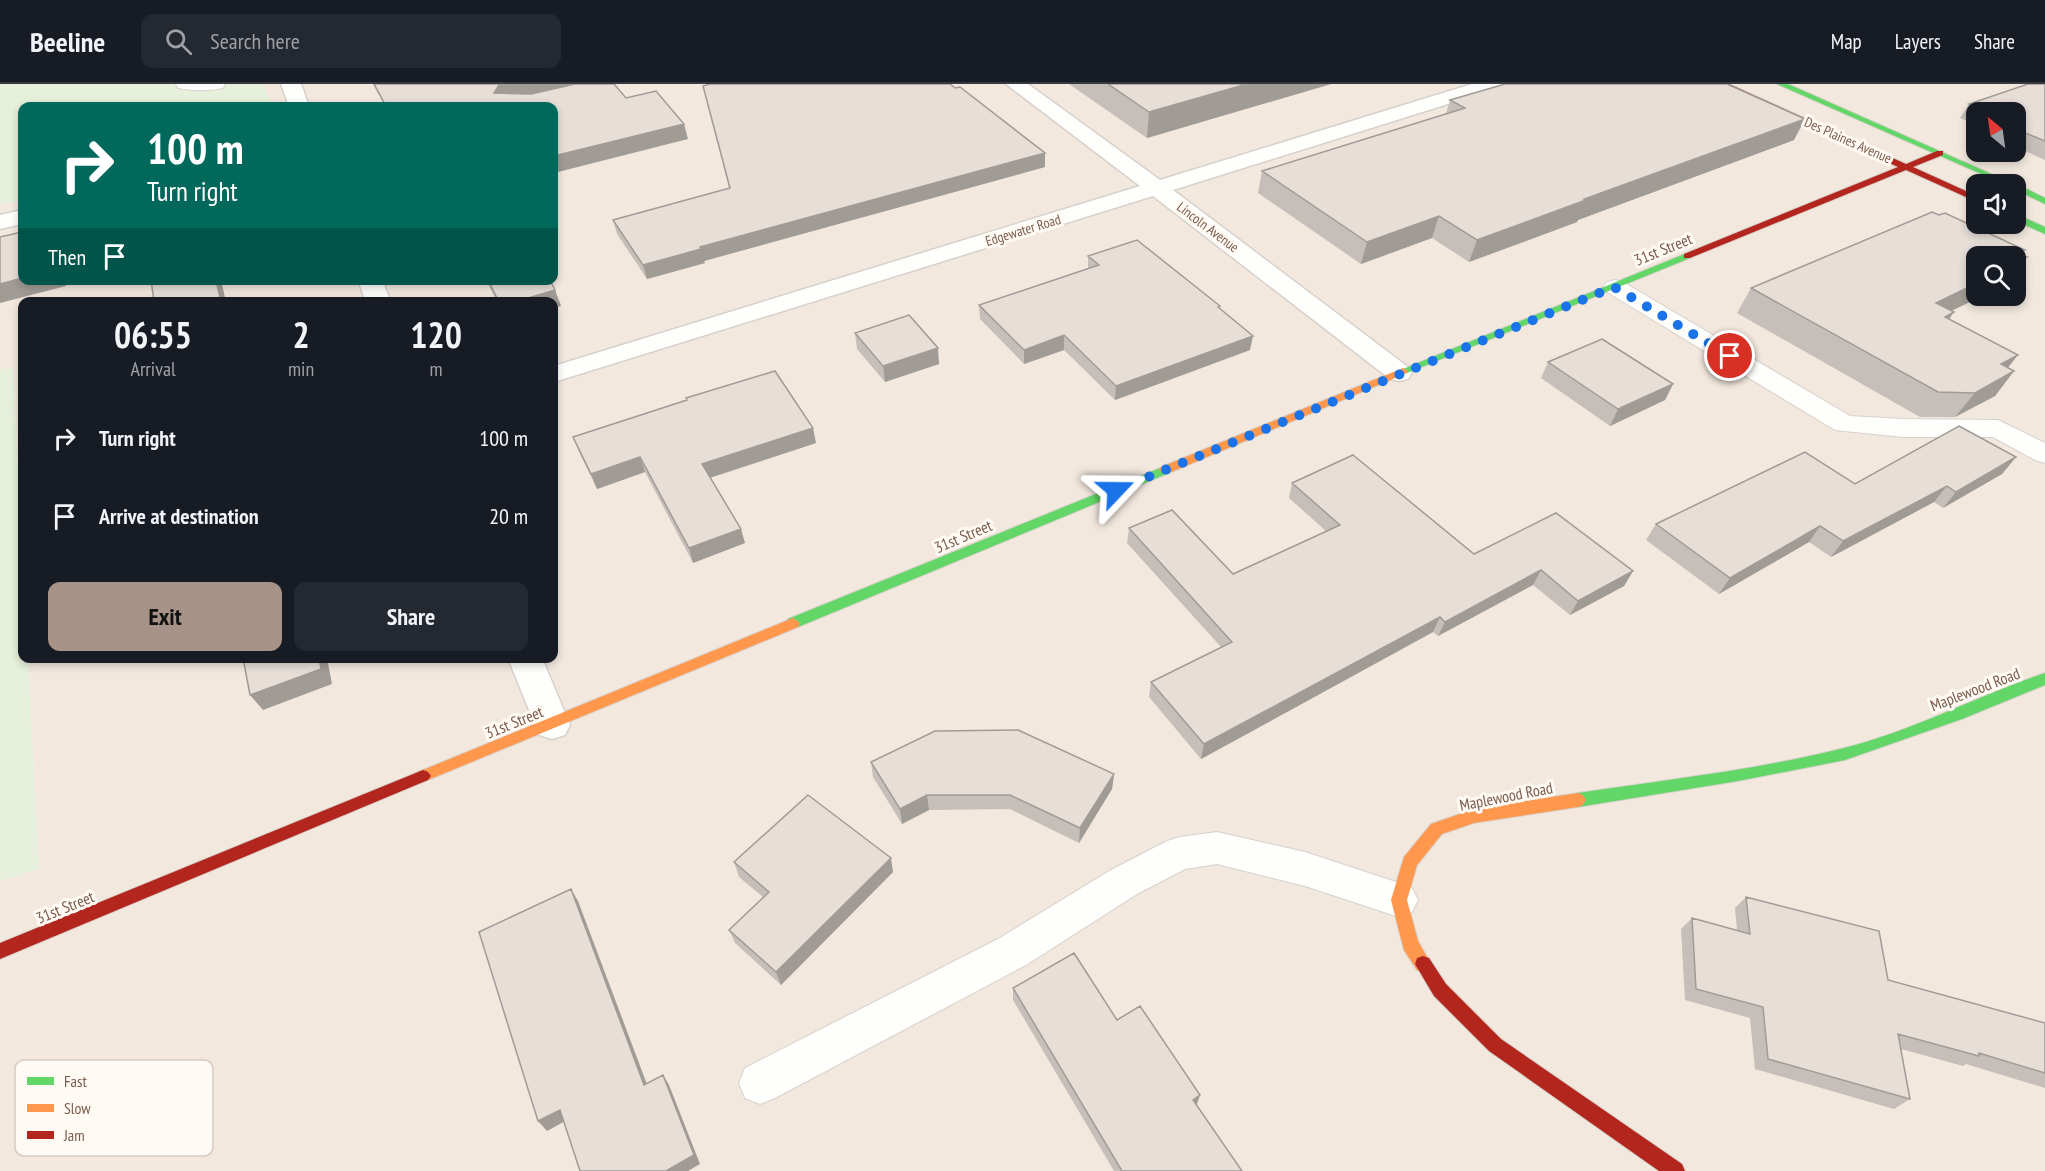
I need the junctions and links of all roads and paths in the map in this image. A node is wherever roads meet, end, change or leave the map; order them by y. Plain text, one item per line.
1 (185, 84) edge
2 (216, 84) edge
3 (291, 84) edge
4 (1016, 84) edge
5 (1492, 84) edge
6 (1722, 84) edge
7 (1781, 84) edge
8 (298, 102) edge
9 (1940, 153) junction
10 (1908, 166) junction
11 (1987, 174) edge
12 (1157, 188) junction
13 (2026, 192) edge
14 (1966, 194) edge
15 (2045, 201) edge
16 (18, 218) edge
17 (0, 222) edge
18 (2026, 222) edge
19 (2045, 231) edge
20 (1614, 287) junction
21 (558, 373) edge
22 (1399, 373) junction
23 (2045, 454) edge
24 (527, 663) edge
25 (2045, 679) edge
26 (552, 725) junction
27 (1399, 900) junction
28 (0, 951) edge
29 (760, 1083) dead end
30 (1675, 1171) edge

1 - 2 lane
3 - 8 street
4 - 12 street, Lincoln Avenue
5 - 12 street, Edgewater Road
6 - 10 street, Des Plaines Avenue
7 - 9 street, Des Plaines Avenue
9 - 10 street, 31st Street
9 - 11 street, Des Plaines Avenue
10 - 14 street, Des Plaines Avenue
10 - 20 street, 31st Street
12 - 21 street, Edgewater Road
12 - 22 street, Lincoln Avenue
13 - 15 street
16 - 17 street
18 - 19 street
20 - 22 street, 31st Street
20 - 23 lane
22 - 26 street, 31st Street
24 - 26 street
25 - 27 street, Maplewood Road
26 - 28 street, 31st Street
27 - 29 lane
27 - 30 street

